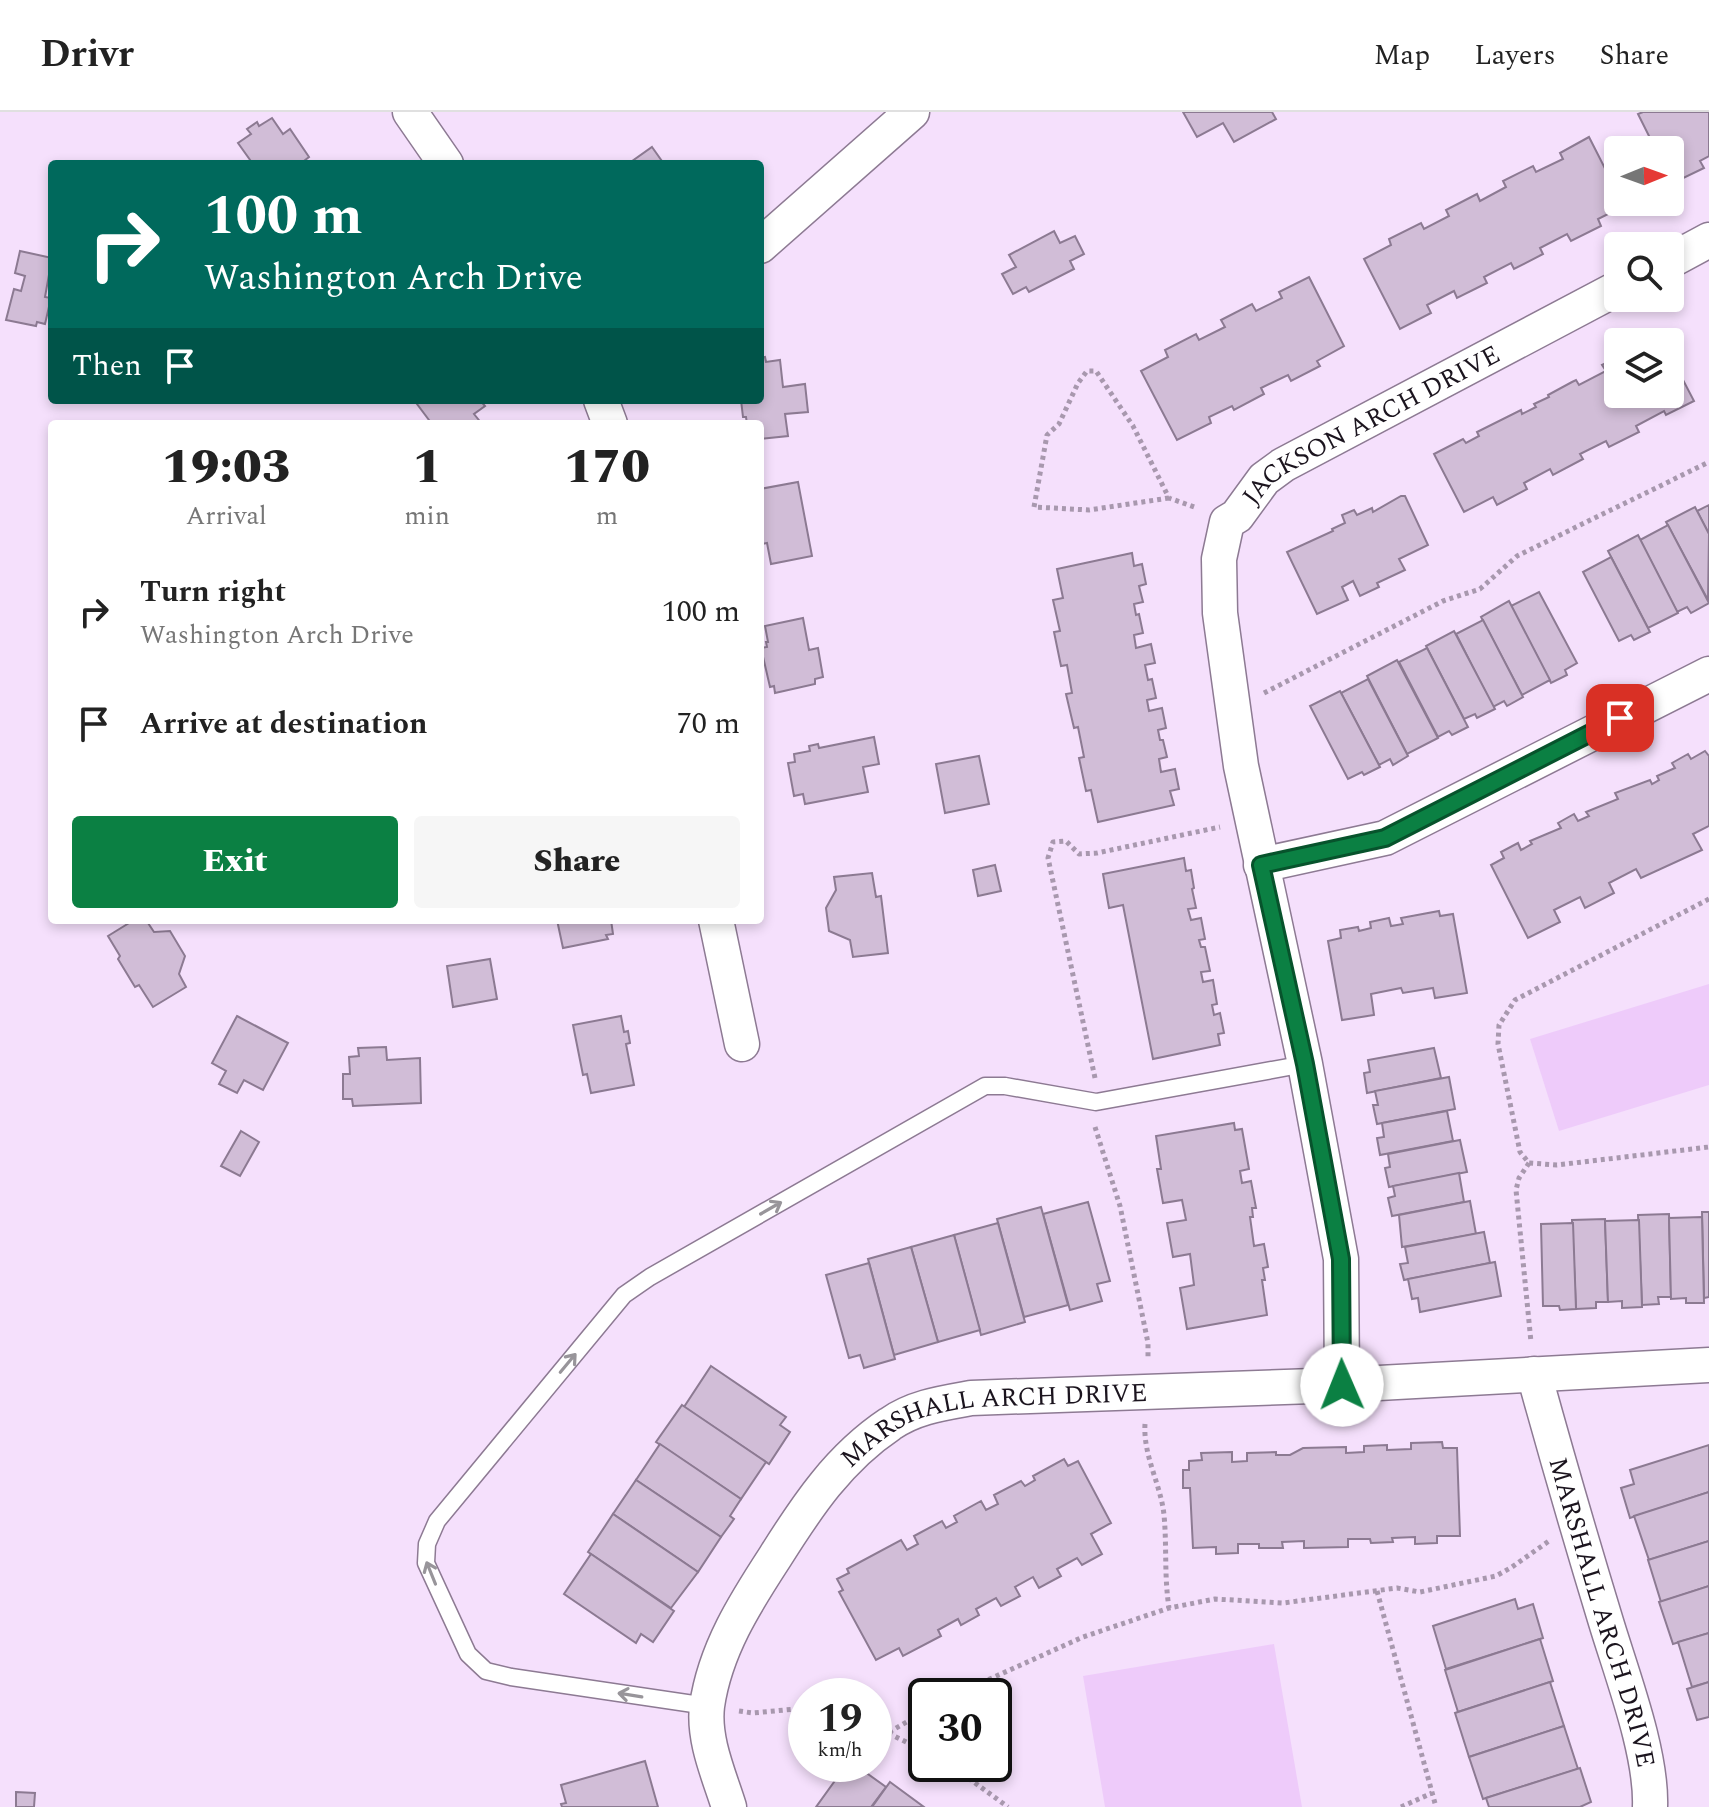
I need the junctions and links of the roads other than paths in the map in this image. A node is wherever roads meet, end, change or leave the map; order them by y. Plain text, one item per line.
1 (410, 112) edge
2 (912, 112) edge
3 (443, 160) edge
4 (1709, 240) edge
5 (764, 242) edge
6 (1684, 253) edge
7 (1604, 295) edge
8 (1709, 674) edge
9 (1261, 865) junction
10 (717, 924) edge
11 (742, 1044) dead end
12 (1305, 1064) junction
13 (1709, 1365) edge
14 (1534, 1374) junction
15 (1342, 1385) junction
16 (707, 1706) junction
17 (729, 1807) edge
18 (1650, 1807) edge

1 - 3 street
2 - 5 street
4 - 6 street
7 - 9 street, JACKSON ARCH DRIVE
8 - 9 street
9 - 12 street, JACKSON ARCH DRIVE
10 - 11 street
12 - 15 street, JACKSON ARCH DRIVE
16 -> 12 lane
13 - 14 street, MARSHALL ARCH DRIVE
14 - 15 street, MARSHALL ARCH DRIVE
14 - 18 street, MARSHALL ARCH DRIVE
15 - 16 street, MARSHALL ARCH DRIVE
16 - 17 street, MARSHALL ARCH DRIVE

